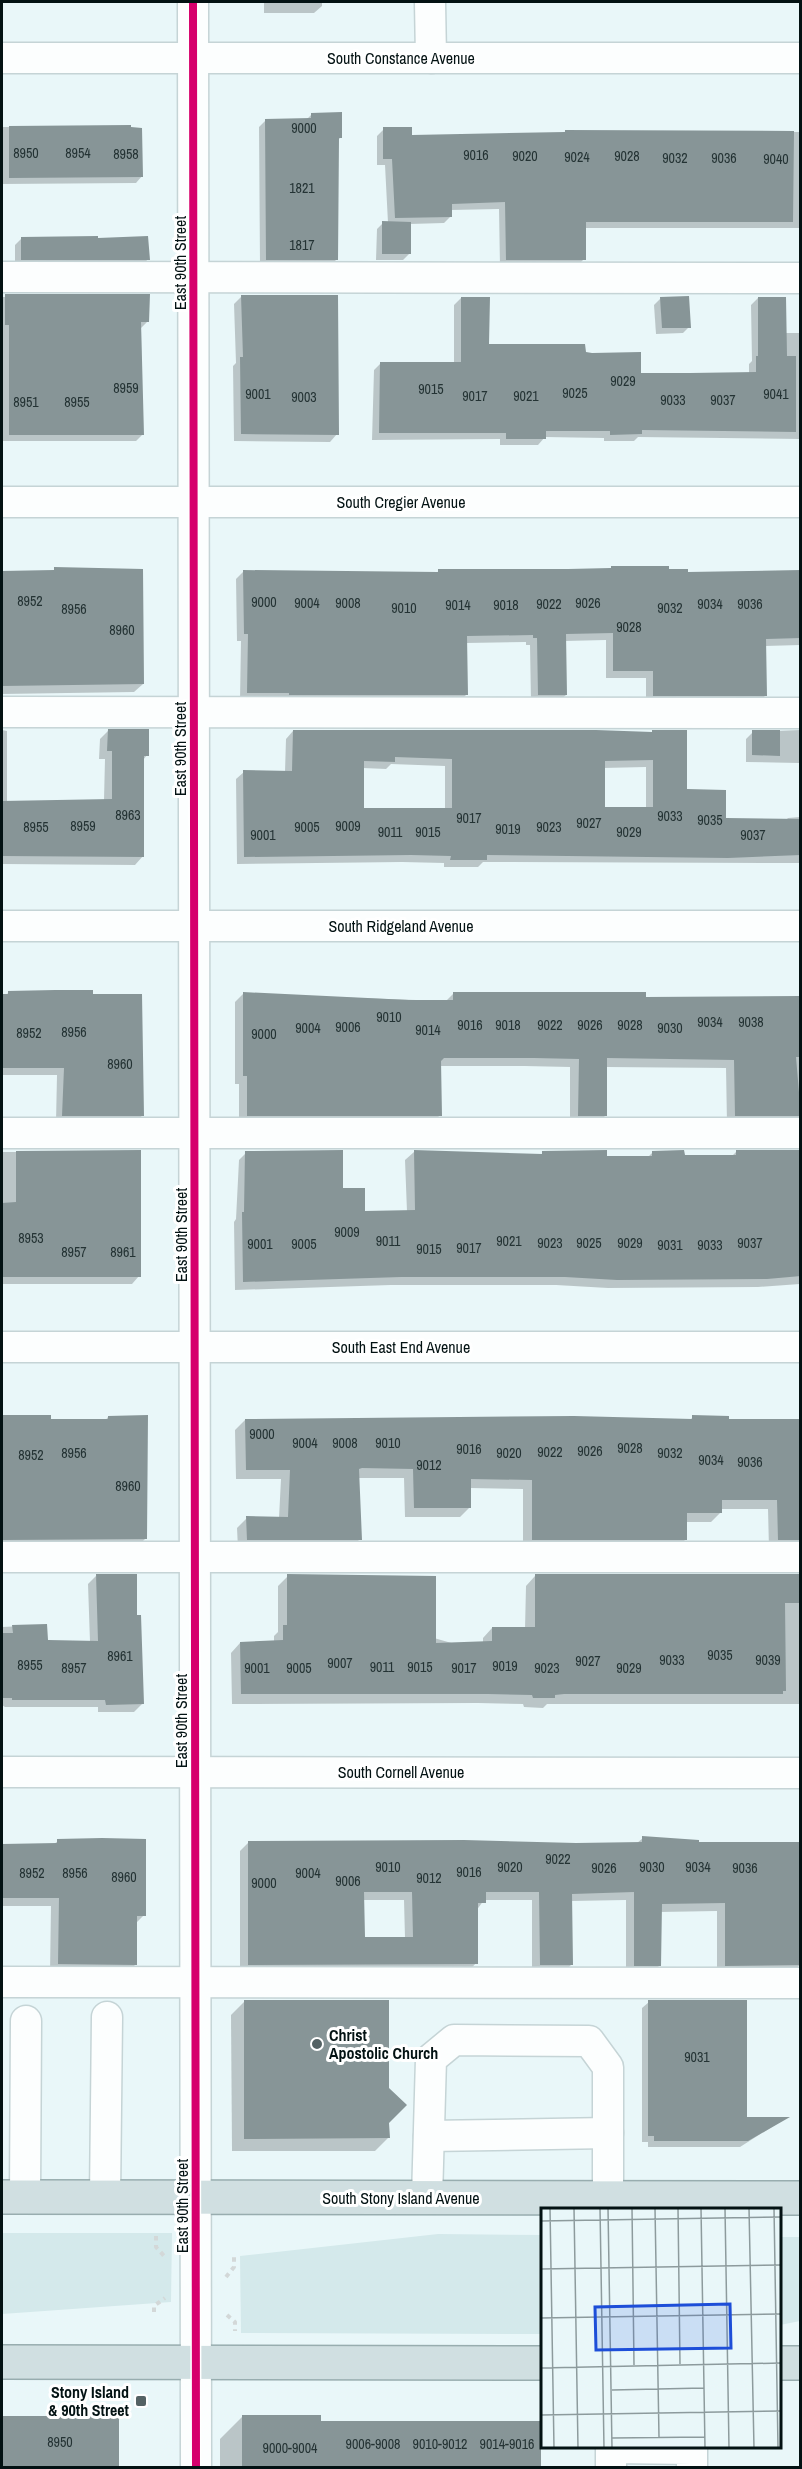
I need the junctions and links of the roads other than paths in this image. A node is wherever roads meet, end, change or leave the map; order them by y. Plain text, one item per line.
1 (193, 2) edge
2 (430, 2) edge
3 (2, 58) edge
4 (193, 58) junction
5 (431, 58) junction
6 (801, 58) edge
7 (2, 277) edge
8 (193, 277) junction
9 (801, 278) edge
10 (2, 502) edge
11 (193, 502) junction
12 (801, 502) edge
13 (2, 712) edge
14 (193, 712) junction
15 (801, 713) edge
16 (2, 926) edge
17 (194, 926) junction
18 (801, 926) edge
19 (2, 1133) edge
20 (194, 1133) junction
21 (801, 1133) edge
22 (2, 1347) edge
23 (194, 1347) junction
24 (801, 1347) edge
25 (2, 1557) edge
26 (194, 1557) junction
27 (801, 1557) edge
28 (2, 1772) edge
29 (194, 1772) junction
30 (801, 1773) edge
31 (2, 1982) edge
32 (197, 1982) junction
33 (801, 1983) edge
34 (107, 2017) dead end
35 (26, 2021) dead end
36 (608, 2133) junction
37 (429, 2136) junction
38 (13, 2197) edge
39 (105, 2198) junction
40 (427, 2198) junction
41 (608, 2198) junction
42 (801, 2198) edge
43 (195, 2199) junction
44 (2, 2362) edge
45 (195, 2363) junction
46 (541, 2363) edge
47 (781, 2363) edge
48 (801, 2363) edge
49 (196, 2468) edge
50 (611, 2468) edge
51 (692, 2468) edge

1 - 4 street, East 90th Street
2 - 5 street
3 - 4 street, South Constance Avenue
4 - 5 street, South Constance Avenue
4 - 8 street, East 90th Street
5 - 6 street, South Constance Avenue
7 - 8 street
8 - 9 street
8 - 11 street, East 90th Street
10 - 11 street, South Cregier Avenue
11 - 12 street, South Cregier Avenue
11 - 14 street, East 90th Street
13 - 14 street
14 - 15 street
14 - 17 street, East 90th Street
16 - 17 street, South Ridgeland Avenue
17 - 18 street, South Ridgeland Avenue
17 - 20 street, East 90th Street
19 - 20 street
20 - 21 street
20 - 23 street, East 90th Street
22 - 23 street, South East End Avenue
23 - 24 street, South East End Avenue
23 - 26 street, East 90th Street
25 - 26 street
26 - 27 street
26 - 29 street, East 90th Street
28 - 29 street, South Cornell Avenue
29 - 30 street, South Cornell Avenue
29 - 32 street, East 90th Street
31 - 32 street
32 - 33 street
32 - 43 street, East 90th Street
34 - 39 street
35 - 38 street
36 - 37 street
36 - 37 street
36 - 41 street
37 - 40 street
38 - 39 highway, South Stony Island Avenue
39 - 43 highway, South Stony Island Avenue
40 - 41 highway, South Stony Island Avenue
40 - 43 highway, South Stony Island Avenue
41 - 42 highway, South Stony Island Avenue
43 - 45 street, East 90th Street
44 - 45 highway
45 - 46 highway
45 - 49 street, East 90th Street
47 - 48 highway
50 - 51 street

